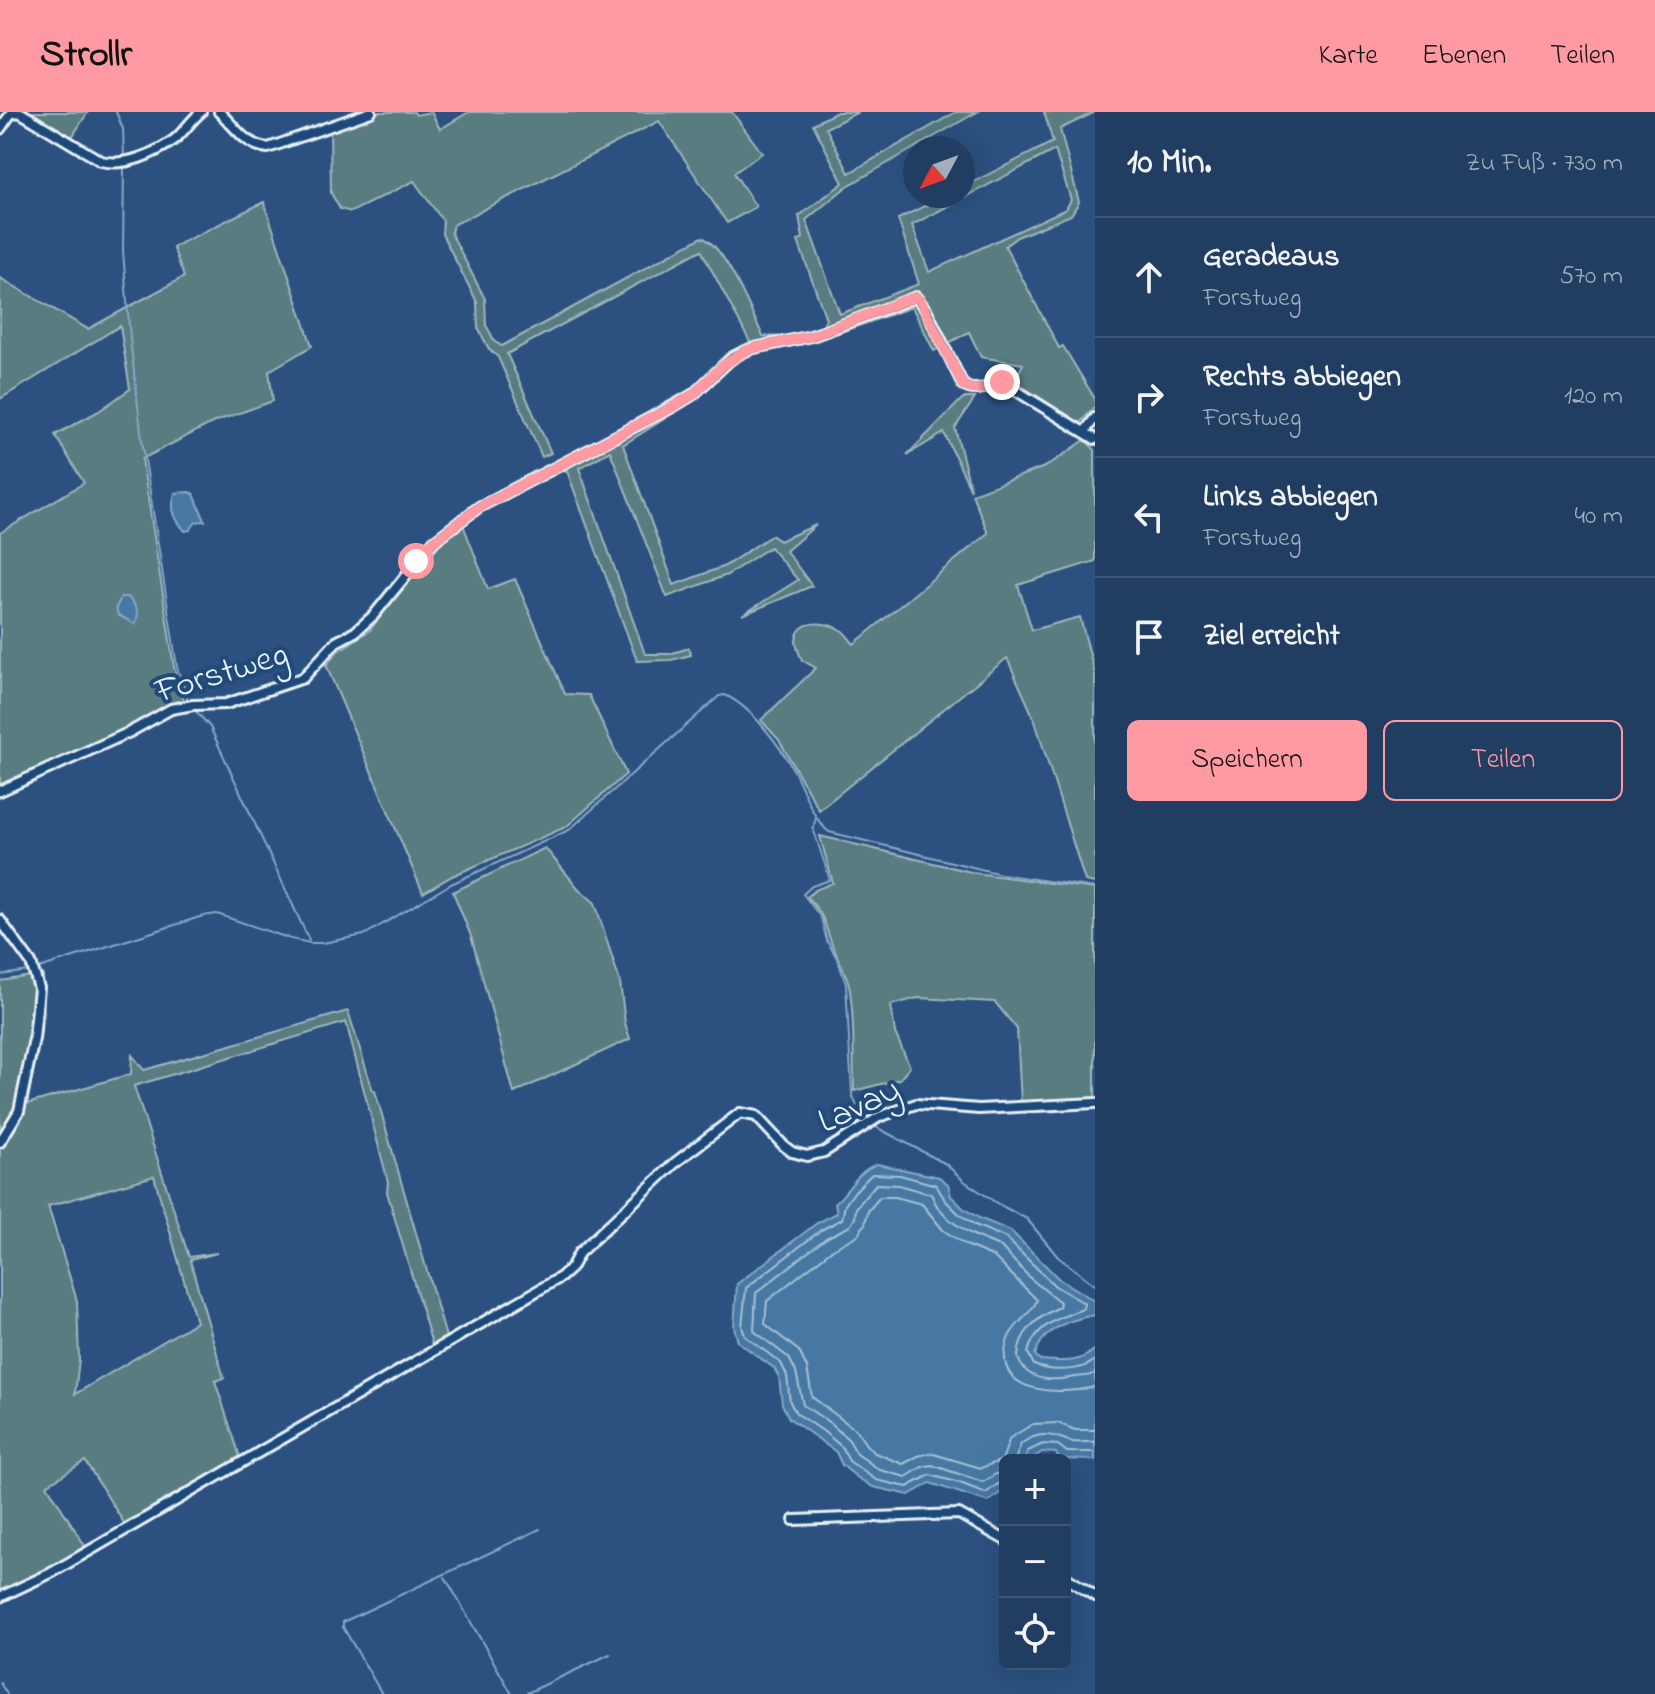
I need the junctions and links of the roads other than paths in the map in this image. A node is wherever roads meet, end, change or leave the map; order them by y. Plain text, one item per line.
1 (13, 112) edge
2 (201, 112) edge
3 (219, 112) edge
4 (371, 112) edge
5 (0, 129) edge
6 (1095, 418) edge
7 (1085, 431) junction
8 (1095, 439) edge
9 (0, 791) edge
10 (0, 920) edge
11 (1095, 1103) edge
12 (0, 1142) edge
13 (794, 1520) dead end
14 (999, 1537) edge
15 (1071, 1581) edge
16 (1095, 1596) edge
17 (0, 1597) edge

1 - 2 street
1 - 5 street
3 - 4 street
6 - 7 street
7 - 8 street, Forstweg
7 - 9 street, Forstweg
10 - 12 street
11 - 17 street, Lavay
13 - 14 street
15 - 16 street

